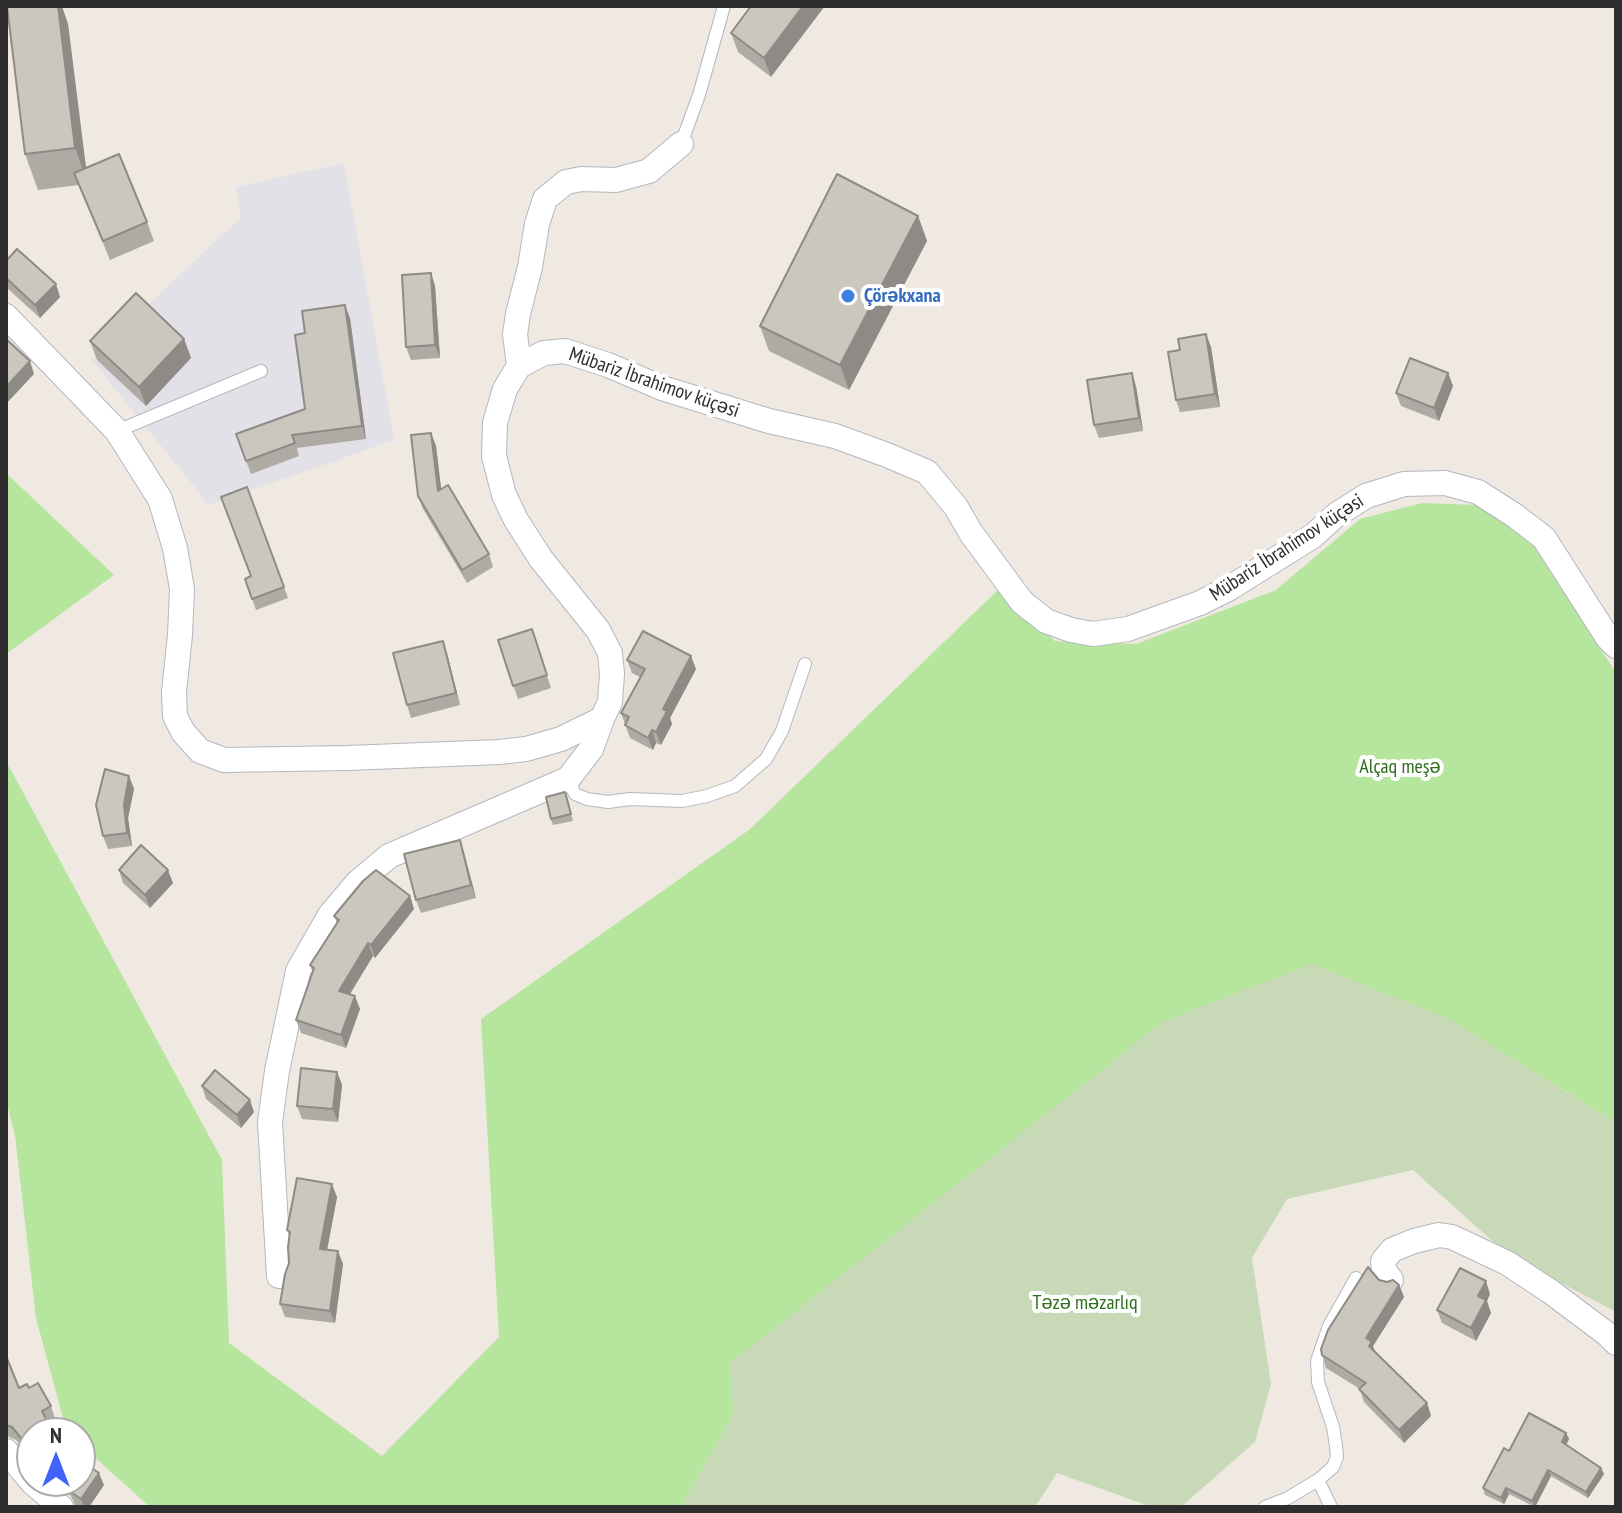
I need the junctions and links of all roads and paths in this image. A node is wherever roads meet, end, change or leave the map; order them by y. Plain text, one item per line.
1 (724, 6) edge
2 (681, 144) joint
3 (6, 316) edge
4 (519, 366) junction
5 (261, 371) dead end
6 (117, 431) junction
7 (1616, 646) edge
8 (805, 664) dead end
9 (602, 719) junction
10 (568, 779) junction
11 (279, 1276) dead end
12 (1356, 1278) dead end
13 (1391, 1280) edge
14 (1616, 1343) edge
15 (6, 1451) edge
16 (1318, 1480) junction
17 (61, 1507) edge
18 (1265, 1507) edge
19 (1331, 1507) edge

1 - 2 lane
2 - 4 street
3 - 6 street
4 - 7 street, Mübariz İbrahimov küçəsi
4 - 9 street
5 - 6 lane
6 - 9 street
8 - 10 lane
9 - 10 street
10 - 11 street
12 - 16 lane
13 - 14 street
15 - 17 street
16 - 18 lane
16 - 19 lane

